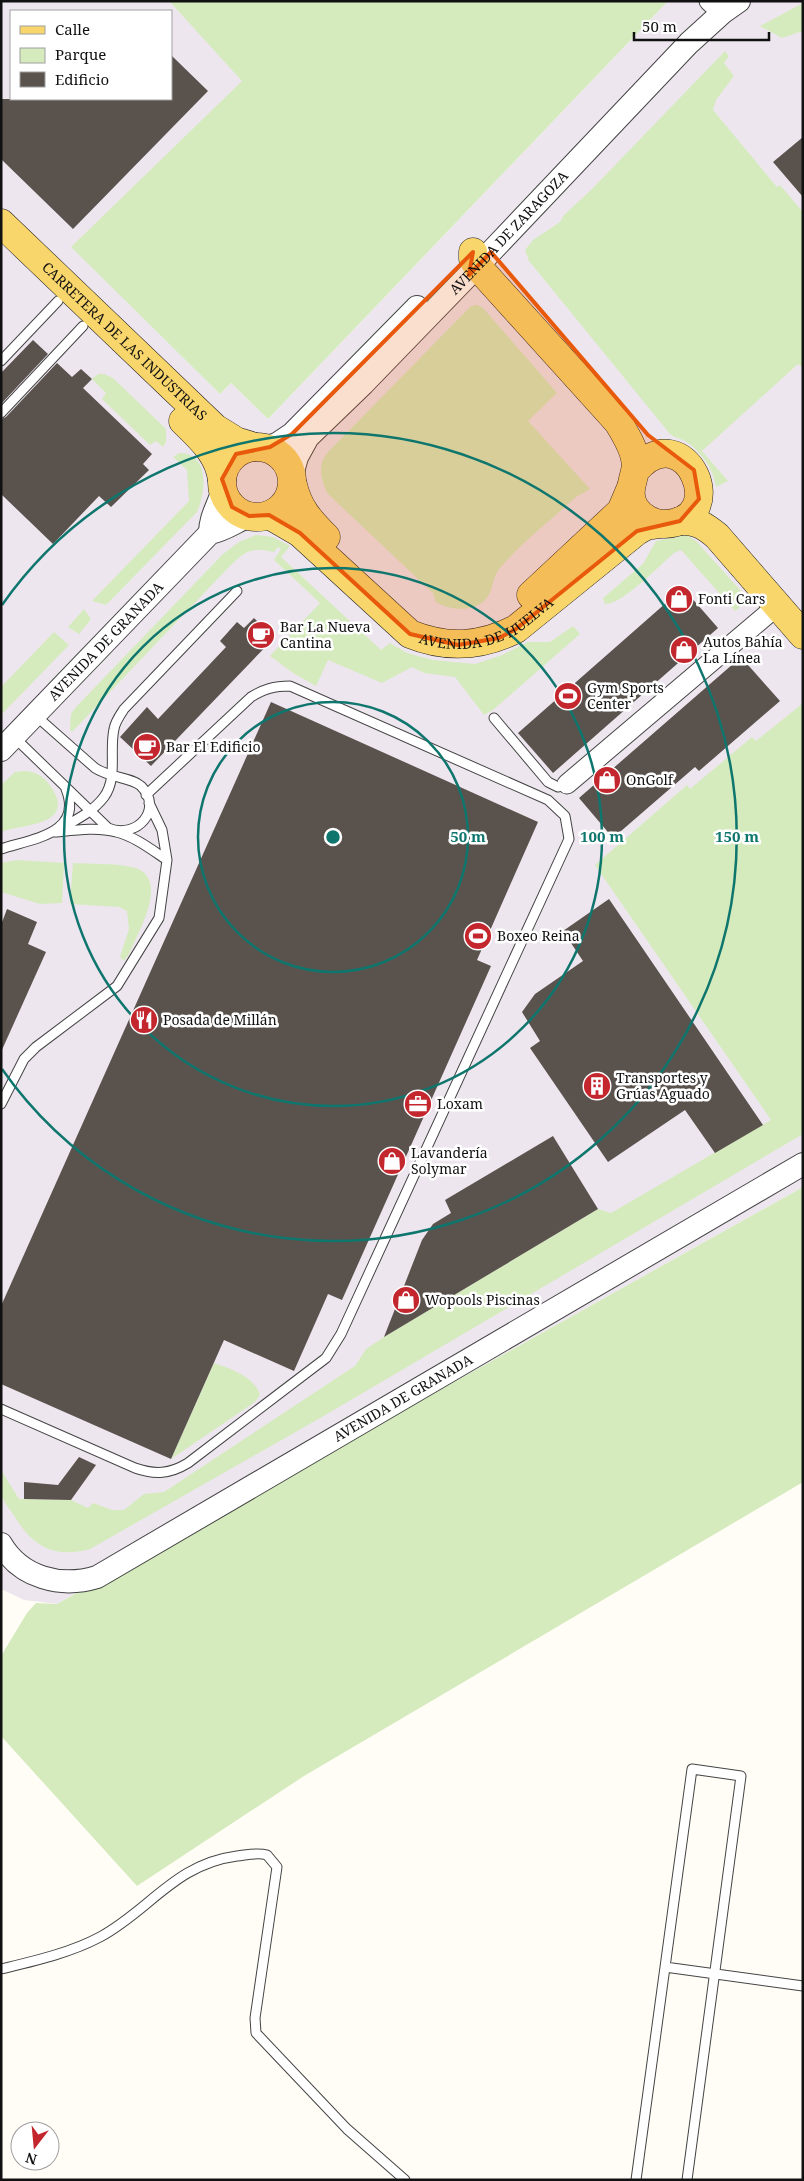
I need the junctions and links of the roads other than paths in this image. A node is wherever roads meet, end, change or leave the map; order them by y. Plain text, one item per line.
1 (719, 4) edge
2 (1, 222) edge
3 (1, 247) edge
4 (480, 254) junction
5 (58, 301) junction
6 (83, 326) junction
7 (1, 361) edge
8 (1, 413) edge
9 (260, 447) junction
10 (669, 455) junction
11 (292, 480) junction
12 (633, 480) junction
13 (222, 484) junction
14 (700, 489) junction
15 (259, 516) junction
16 (670, 522) junction
17 (210, 533) junction
18 (237, 592) dead end
19 (790, 609) edge
20 (803, 635) edge
21 (35, 715) junction
22 (494, 718) dead end
23 (8, 743) edge
24 (112, 777) junction
25 (567, 784) joint
26 (65, 786) junction
27 (148, 799) junction
28 (90, 811) junction
29 (54, 832) junction
30 (116, 832) junction
31 (1, 850) edge
32 (167, 860) junction
33 (1, 1104) edge
34 (803, 1164) edge
35 (1, 1409) edge
36 (1, 1544) edge
37 (665, 1967) junction
38 (1, 1969) edge
39 (714, 1974) junction
40 (803, 1986) edge
41 (405, 2180) edge
42 (636, 2180) edge
43 (686, 2180) edge

1 - 4 street, AVENIDA DE ZARAGOZA
2 - 9 main road, CARRETERA DE LAS INDUSTRIAS
3 - 5 main road, CARRETERA DE LAS INDUSTRIAS
4 - 9 street, AVENIDA DE ZARAGOZA
4 - 10 main road
4 - 11 street, AVENIDA DE ZARAGOZA
4 - 12 main road
5 - 6 main road, CARRETERA DE LAS INDUSTRIAS
5 - 7 lane
6 - 8 lane
6 - 13 main road, CARRETERA DE LAS INDUSTRIAS
9 - 11 main road
9 - 13 main road
10 - 12 main road
10 - 14 main road
11 - 12 main road, AVENIDA DE HUELVA
11 - 15 main road
12 - 16 main road
13 - 15 main road
13 - 17 street
14 - 16 main road
14 - 19 main road
15 - 16 main road, AVENIDA DE HUELVA
15 - 17 street, AVENIDA DE GRANADA
16 - 19 main road
17 - 21 street, AVENIDA DE GRANADA
18 - 24 lane
19 - 20 main road
19 - 25 street
21 - 23 street, AVENIDA DE GRANADA
21 - 24 lane
22 - 25 lane
23 - 26 lane
24 - 27 lane
24 - 28 lane
26 - 28 lane
26 - 29 lane
27 - 30 lane
27 - 32 lane
27 - 35 lane
28 - 29 lane
28 - 30 lane
29 - 30 lane
29 - 31 lane
30 - 32 lane
32 - 33 lane
34 - 36 street, AVENIDA DE GRANADA
37 - 39 lane
37 - 39 lane
37 - 42 lane
38 - 41 lane
39 - 40 lane
39 - 43 lane

